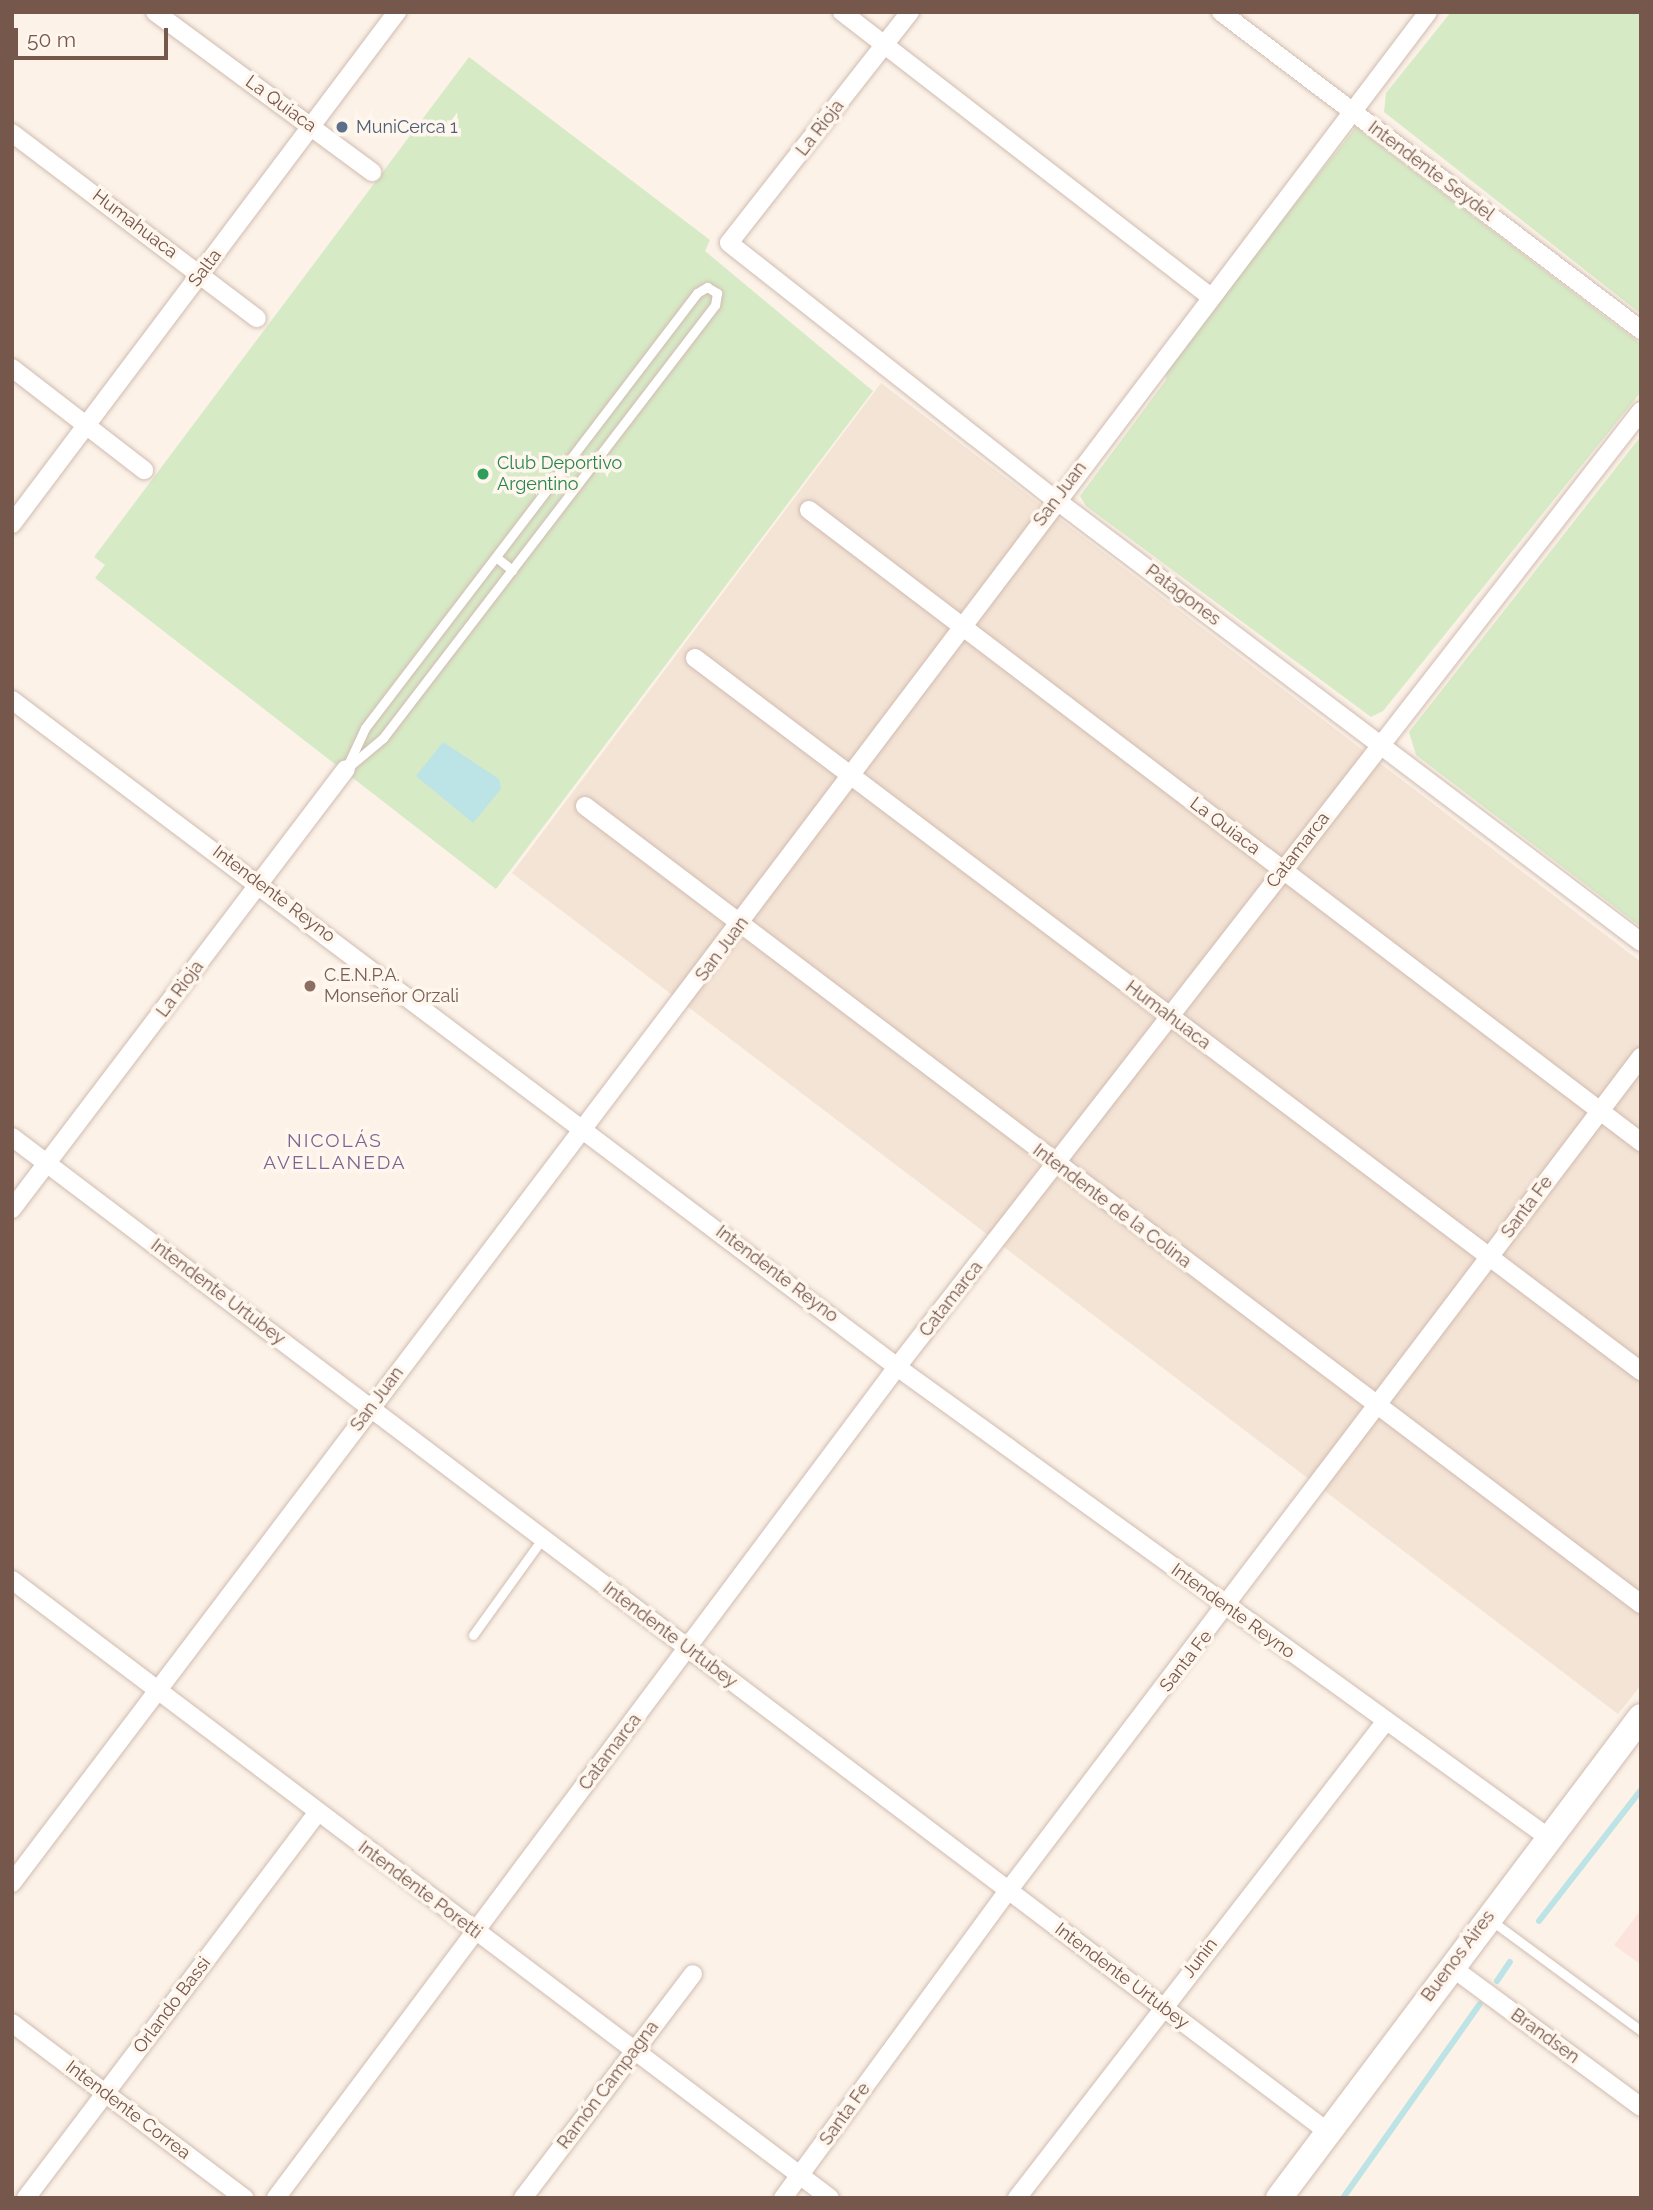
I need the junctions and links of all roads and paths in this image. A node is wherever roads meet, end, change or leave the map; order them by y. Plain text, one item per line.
1 (155, 12) edge
2 (397, 12) edge
3 (842, 12) edge
4 (910, 12) edge
5 (1221, 12) edge
6 (1428, 12) edge
7 (885, 45) junction
8 (1351, 110) junction
9 (311, 127) junction
10 (12, 133) edge
11 (372, 172) dead end
12 (729, 243) joint
13 (201, 273) junction
14 (1208, 295) junction
15 (257, 318) dead end
16 (1641, 330) edge
17 (12, 368) edge
18 (1641, 411) edge
19 (87, 425) junction
20 (144, 470) dead end
21 (1056, 500) junction
22 (809, 510) dead end
23 (12, 524) edge
24 (496, 557) junction
25 (512, 570) junction
26 (959, 626) junction
27 (695, 658) dead end
28 (12, 700) edge
29 (1381, 743) junction
30 (346, 769) junction
31 (851, 774) junction
32 (585, 806) dead end
33 (1283, 869) junction
34 (261, 883) junction
35 (741, 925) junction
36 (1641, 942) edge
37 (1170, 1016) junction
38 (1641, 1057) edge
39 (1600, 1112) junction
40 (586, 1128) junction
41 (12, 1137) edge
42 (1641, 1142) edge
43 (47, 1163) junction
44 (1055, 1164) junction
45 (12, 1209) edge
46 (1490, 1255) junction
47 (897, 1367) junction
48 (1641, 1371) edge
49 (1377, 1405) junction
50 (370, 1407) junction
51 (542, 1539) junction
52 (12, 1580) edge
53 (1641, 1604) edge
54 (1227, 1608) junction
55 (473, 1634) dead end
56 (687, 1648) junction
57 (158, 1691) junction
58 (1641, 1717) edge
59 (1386, 1721) junction
60 (317, 1813) junction
61 (1549, 1838) junction
62 (12, 1883) edge
63 (1008, 1891) junction
64 (1488, 1917) junction
65 (476, 1932) junction
66 (1450, 1966) junction
67 (693, 1974) dead end
68 (1163, 2006) junction
69 (12, 2023) edge
70 (1641, 2031) edge
71 (636, 2048) junction
72 (106, 2093) junction
73 (1641, 2107) edge
74 (1328, 2132) junction
75 (800, 2175) junction
76 (26, 2198) edge
77 (244, 2198) edge
78 (276, 2198) edge
79 (523, 2198) edge
80 (783, 2198) edge
81 (830, 2198) edge
82 (1017, 2198) edge
83 (1279, 2198) edge

1 - 9 street, La Quiaca
2 - 9 street, Salta
3 - 7 street
4 - 7 street, La Rioja
5 - 8 street, Intendente Seydel
6 - 8 street, San Juan
7 - 12 street, La Rioja
7 - 14 street
8 - 14 street, San Juan
8 - 16 street, Intendente Seydel
9 - 11 street, La Quiaca
9 - 13 street, Salta
10 - 13 street, Humahuaca
12 - 21 street, Patagones
13 - 15 street, Humahuaca
13 - 19 street, Salta
14 - 21 street, San Juan
17 - 19 street
18 - 29 street, Catamarca
19 - 20 street
19 - 23 street, Salta
21 - 26 street, San Juan
21 - 29 street, Patagones
22 - 26 street, La Quiaca
24 - 25 lane
24 - 25 lane
24 - 30 lane
25 - 30 lane
26 - 31 street, San Juan
26 - 33 street, La Quiaca
27 - 31 street, Humahuaca
28 - 34 street, Intendente Reyno
29 - 33 street, Catamarca
29 - 36 street, Patagones
30 - 34 street, La Rioja
31 - 35 street, San Juan
31 - 37 street, Humahuaca
32 - 35 street, Intendente de la Colina
33 - 37 street, Catamarca
33 - 39 street, La Quiaca
34 - 40 street, Intendente Reyno
34 - 43 street, La Rioja
35 - 40 street, San Juan
35 - 44 street, Intendente de la Colina
37 - 44 street, Catamarca
37 - 46 street, Humahuaca
38 - 39 street, Santa Fe
39 - 42 street, La Quiaca
39 - 46 street, Santa Fe
40 - 47 street, Intendente Reyno
40 - 50 street, San Juan
41 - 43 street, Intendente Urtubey
43 - 45 street, La Rioja
43 - 50 street, Intendente Urtubey
44 - 47 street, Catamarca
44 - 49 street, Intendente de la Colina
46 - 48 street, Humahuaca
46 - 49 street, Santa Fe
47 - 54 street, Intendente Reyno
47 - 56 street, Catamarca
49 - 53 street, Intendente de la Colina
49 - 54 street, Santa Fe
50 - 51 street, Intendente Urtubey
50 - 57 street, San Juan
51 - 55 lane
51 - 56 street, Intendente Urtubey
52 - 57 street, Intendente Poretti
54 - 59 street, Intendente Reyno
54 - 63 street, Santa Fe
56 - 63 street, Intendente Urtubey
56 - 65 street, Catamarca
57 - 60 street, Intendente Poretti
57 - 62 street, San Juan
58 - 61 main road, Buenos Aires
59 - 61 street, Intendente Reyno
59 - 68 street, Junin
60 - 65 street, Intendente Poretti
60 - 72 street, Orlando Bassi
61 - 64 main road, Buenos Aires
63 - 68 street, Intendente Urtubey
63 - 75 street, Santa Fe
64 - 66 main road, Buenos Aires
64 - 70 lane
65 - 71 street, Intendente Poretti
65 - 78 street, Catamarca
66 - 73 street, Brandsen
66 - 74 main road, Buenos Aires
67 - 71 street, Ramón Campagna
68 - 74 street, Intendente Urtubey
68 - 82 street, Junin
69 - 72 street, Intendente Correa
71 - 75 street, Intendente Poretti
71 - 79 street, Ramón Campagna
72 - 76 street, Orlando Bassi
72 - 77 street, Intendente Correa
74 - 83 main road, Buenos Aires
75 - 80 street, Santa Fe
75 - 81 street, Intendente Poretti

